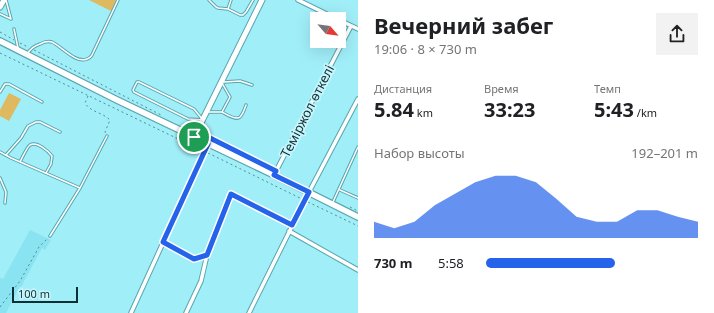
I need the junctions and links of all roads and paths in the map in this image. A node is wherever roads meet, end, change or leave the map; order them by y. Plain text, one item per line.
1 (118, 0) edge
2 (209, 0) edge
3 (231, 0) edge
4 (253, 0) edge
5 (262, 0) edge
6 (298, 0) edge
7 (2, 3) edge
8 (228, 9) junction
9 (322, 12) edge
10 (0, 14) edge
11 (346, 24) edge
12 (351, 26) junction
13 (358, 29) edge
14 (14, 30) dead end
15 (0, 32) edge
16 (0, 41) edge
17 (16, 41) junction
18 (31, 48) junction
19 (19, 50) junction
20 (0, 53) edge
21 (27, 54) junction
22 (221, 82) junction
23 (252, 85) dead end
24 (0, 92) edge
25 (89, 96) junction
26 (358, 99) edge
27 (42, 102) dead end
28 (246, 105) dead end
29 (207, 112) junction
30 (222, 112) junction
31 (166, 118) dead end
32 (203, 120) junction
33 (198, 130) junction
34 (60, 132) dead end
35 (107, 136) joint
36 (194, 137) junction
37 (208, 144) junction
38 (358, 148) edge
39 (0, 152) edge
40 (204, 152) junction
41 (242, 154) dead end
42 (6, 155) junction
43 (20, 162) junction
44 (46, 173) junction
45 (274, 175) junction
46 (0, 178) edge
47 (80, 188) junction
48 (339, 189) junction
49 (309, 192) junction
50 (358, 198) edge
51 (305, 200) junction
52 (5, 203) dead end
53 (332, 204) junction
54 (346, 205) dead end
55 (358, 211) edge
56 (358, 217) edge
57 (292, 225) junction
58 (358, 226) edge
59 (289, 231) junction
60 (50, 236) joint
61 (163, 242) junction
62 (207, 255) junction
63 (358, 270) edge
64 (0, 307) edge
65 (131, 313) edge
66 (186, 313) edge
67 (249, 313) edge

1 - 18 lane
2 - 8 lane
3 - 8 lane
4 - 8 lane
5 - 22 street
6 - 9 street
7 - 10 lane
11 - 12 street
12 - 13 street
12 - 45 street, Теміржол өткелі
14 - 17 lane
15 - 17 path
16 - 19 main road
17 - 18 path
17 - 19 lane
18 - 21 lane
18 - 31 path
19 - 21 main road
20 - 25 path
21 - 36 main road
22 - 23 lane
22 - 29 street
22 - 30 lane
24 - 27 lane
25 - 35 path
25 - 40 path
26 - 49 street
28 - 30 lane
29 - 30 lane
29 - 32 street
32 - 32 lane
32 - 33 street
33 - 36 street
33 - 41 path
34 - 42 lane
35 - 47 lane
36 - 37 main road
37 - 40 street
37 - 45 main road
38 - 48 lane
39 - 42 lane
40 - 51 path
40 - 61 street
42 - 43 lane
43 - 44 lane
43 - 44 lane
44 - 47 lane
45 - 49 main road
46 - 52 lane
47 - 60 lane
48 - 50 lane
48 - 53 lane
49 - 51 street
49 - 53 main road
51 - 57 street
51 - 58 path
53 - 56 main road
54 - 55 path
57 - 59 street
57 - 62 street
59 - 63 street
59 - 67 street
60 - 64 path
61 - 62 street
61 - 65 street
62 - 66 street

